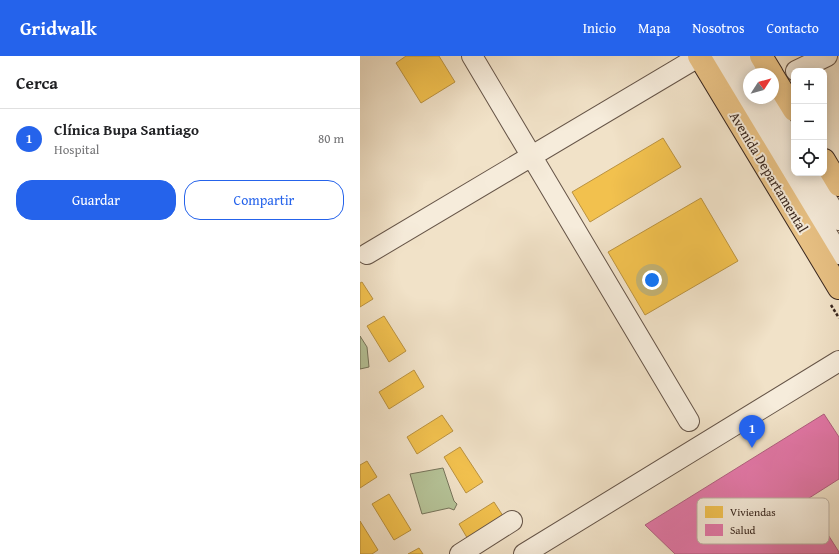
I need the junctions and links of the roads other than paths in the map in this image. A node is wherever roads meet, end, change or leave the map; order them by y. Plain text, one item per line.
1 (472, 56) edge
2 (700, 56) edge
3 (720, 56) edge
4 (740, 56) edge
5 (761, 56) edge
6 (827, 56) edge
7 (747, 68) edge
8 (770, 68) edge
9 (779, 79) edge
10 (791, 104) edge
11 (793, 140) edge
12 (531, 156) junction
13 (827, 165) edge
14 (812, 176) edge
15 (839, 185) edge
16 (839, 220) edge
17 (367, 254) dead end
18 (839, 254) edge
19 (839, 288) edge
20 (839, 361) edge
21 (689, 421) dead end
22 (512, 521) dead end
23 (460, 554) edge
24 (524, 554) edge

1 - 12 street
2 - 12 street
2 - 19 main road, Avenida Departamental
3 - 18 street
4 - 7 street
5 - 8 main road
6 - 9 street
9 - 10 main road
9 - 11 street
12 - 17 street
12 - 21 street
13 - 15 main road
14 - 16 street
20 - 24 street
22 - 23 street

